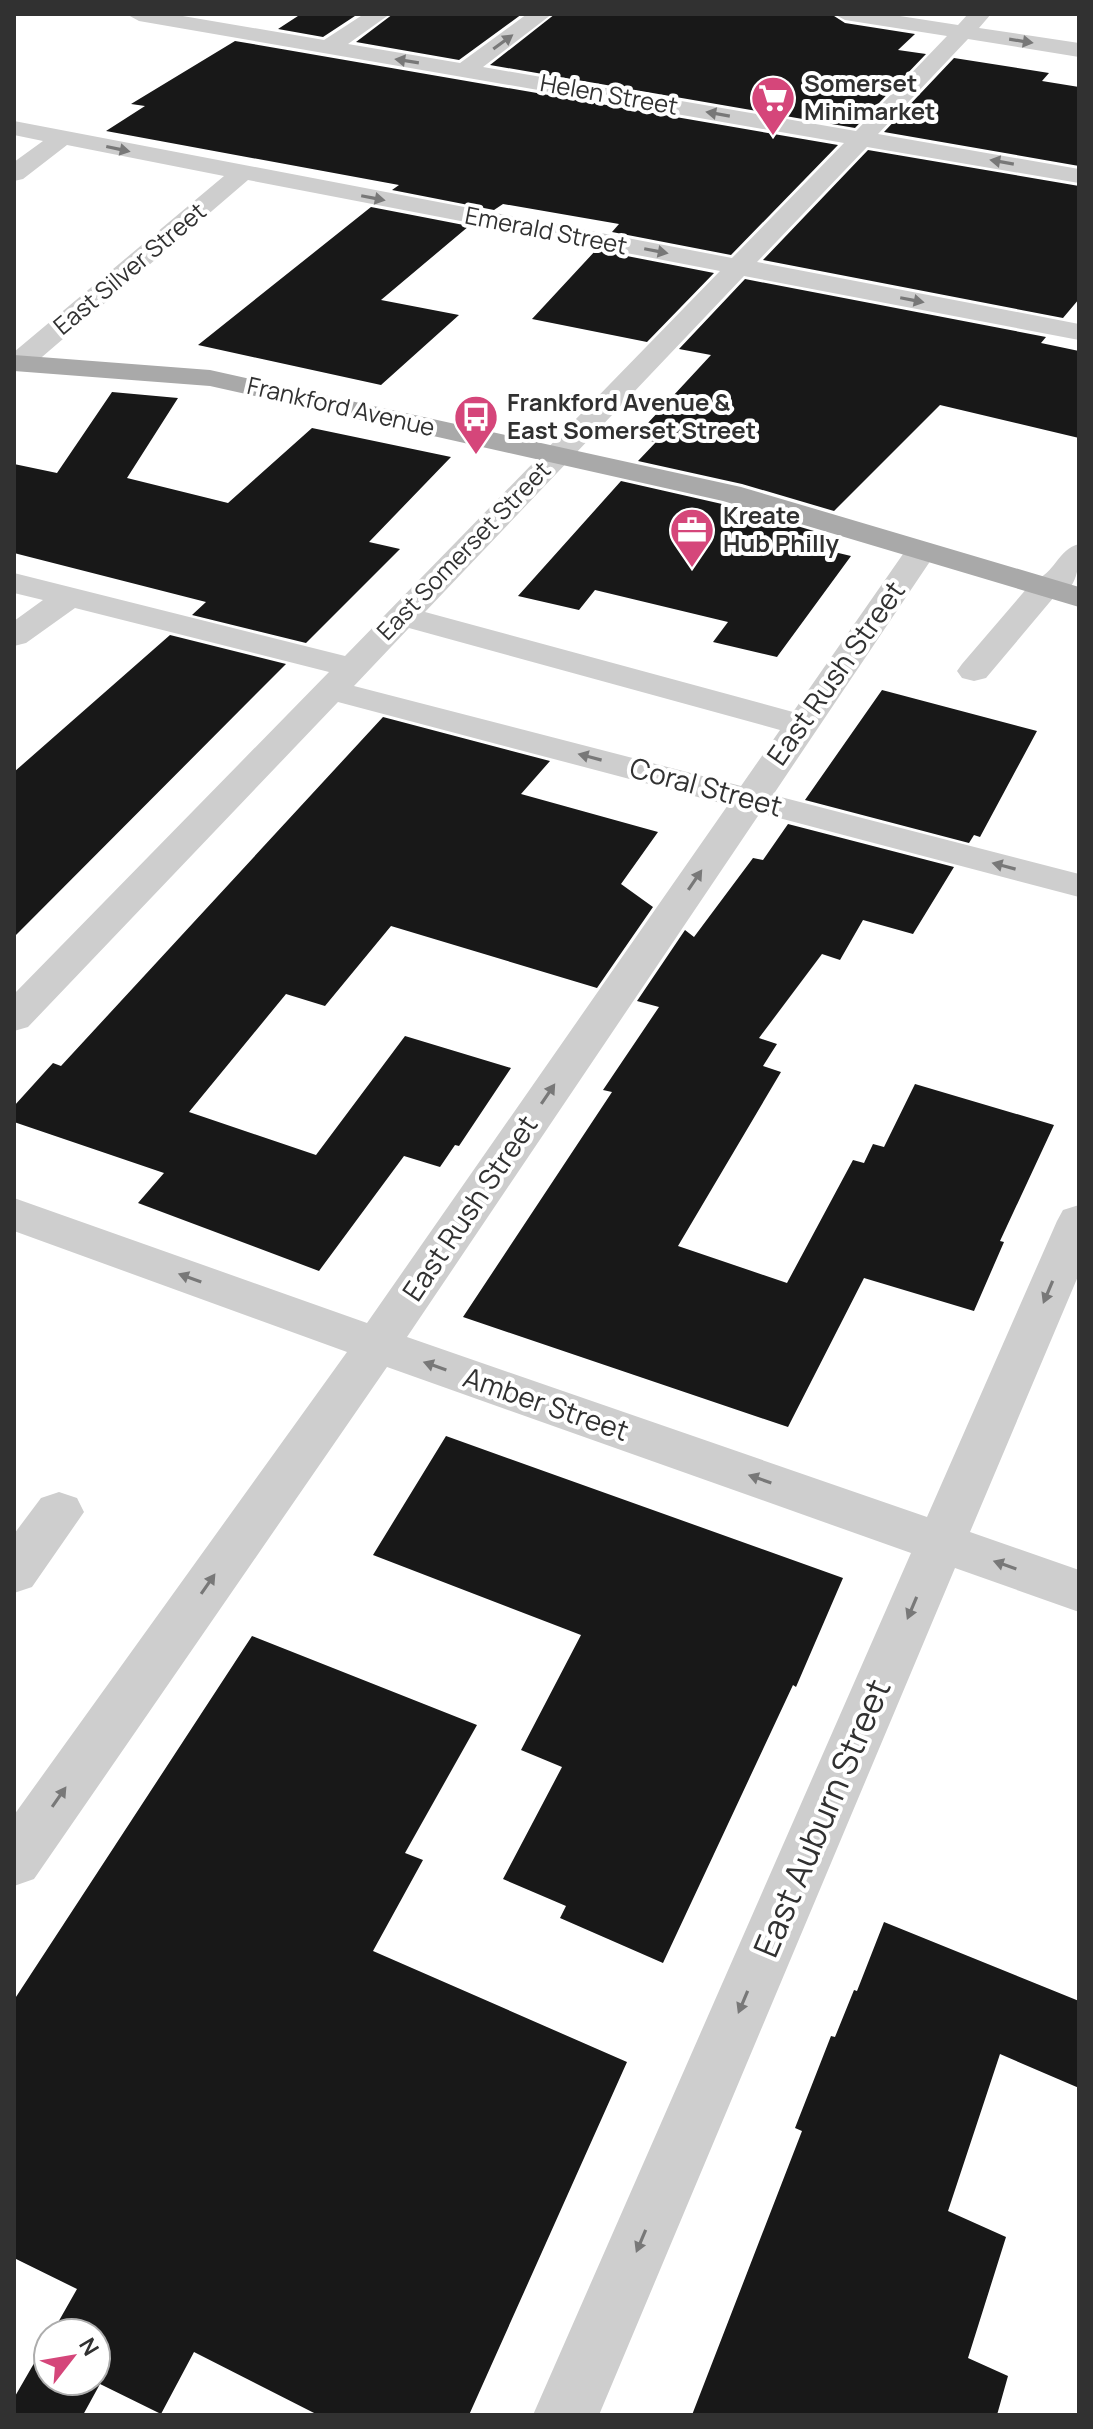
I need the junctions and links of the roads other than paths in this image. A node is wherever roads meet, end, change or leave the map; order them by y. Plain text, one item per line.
1 (219, 14) edge
2 (379, 14) edge
3 (541, 14) edge
4 (845, 14) edge
5 (139, 15) edge
6 (971, 23) edge
7 (199, 26) junction
8 (327, 48) junction
9 (1079, 50) edge
10 (464, 71) junction
11 (14, 128) edge
12 (63, 137) junction
13 (864, 139) junction
14 (14, 174) edge
15 (241, 174) junction
16 (1079, 176) edge
17 (736, 266) junction
18 (1079, 332) edge
19 (16, 363) edge
20 (557, 454) junction
21 (921, 551) junction
22 (1079, 553) edge
23 (14, 583) edge
24 (1058, 591) edge
25 (69, 597) junction
26 (403, 616) junction
27 (14, 636) edge
28 (974, 671) dead end
29 (342, 679) junction
30 (801, 725) junction
31 (750, 798) junction
32 (1079, 886) edge
33 (14, 1018) edge
34 (14, 1214) edge
35 (1079, 1221) edge
36 (377, 1345) junction
37 (59, 1512) dead end
38 (941, 1542) junction
39 (14, 1572) edge
40 (1079, 1591) edge
41 (14, 1861) edge
42 (566, 2415) edge

1 - 7 street
2 - 8 street
10 -> 3 street
4 - 6 street
5 - 7 street, Helen Street
6 -> 9 street
6 - 13 street, East Somerset Street
7 - 8 street, Helen Street
10 -> 8 street, Helen Street
13 -> 10 street, Helen Street
11 - 12 street, Emerald Street
12 - 14 street
12 -> 15 street, Emerald Street
16 -> 13 street, Helen Street
13 - 17 street, East Somerset Street
15 -> 17 street, Emerald Street
15 - 19 street, East Silver Street
17 -> 18 street, Emerald Street
17 - 20 street, East Somerset Street
19 - 20 main road, Frankford Avenue
20 - 21 main road, Frankford Avenue
20 - 26 street, East Somerset Street
21 - 24 main road, Frankford Avenue
21 - 30 street, East Rush Street
22 - 24 street
23 - 25 street, Coral Street
24 - 28 street
25 - 27 street
25 - 29 street, Coral Street
26 - 29 street, East Somerset Street
26 - 30 street
31 -> 29 street, Coral Street
29 - 33 street, East Somerset Street
30 - 31 street, East Rush Street
32 -> 31 street, Coral Street
36 -> 31 street, East Rush Street
36 -> 34 street, Amber Street
35 -> 38 street, East Auburn Street
38 -> 36 street, Amber Street
41 -> 36 street, East Rush Street
37 - 39 street
40 -> 38 street, Amber Street
38 -> 42 street, East Auburn Street

